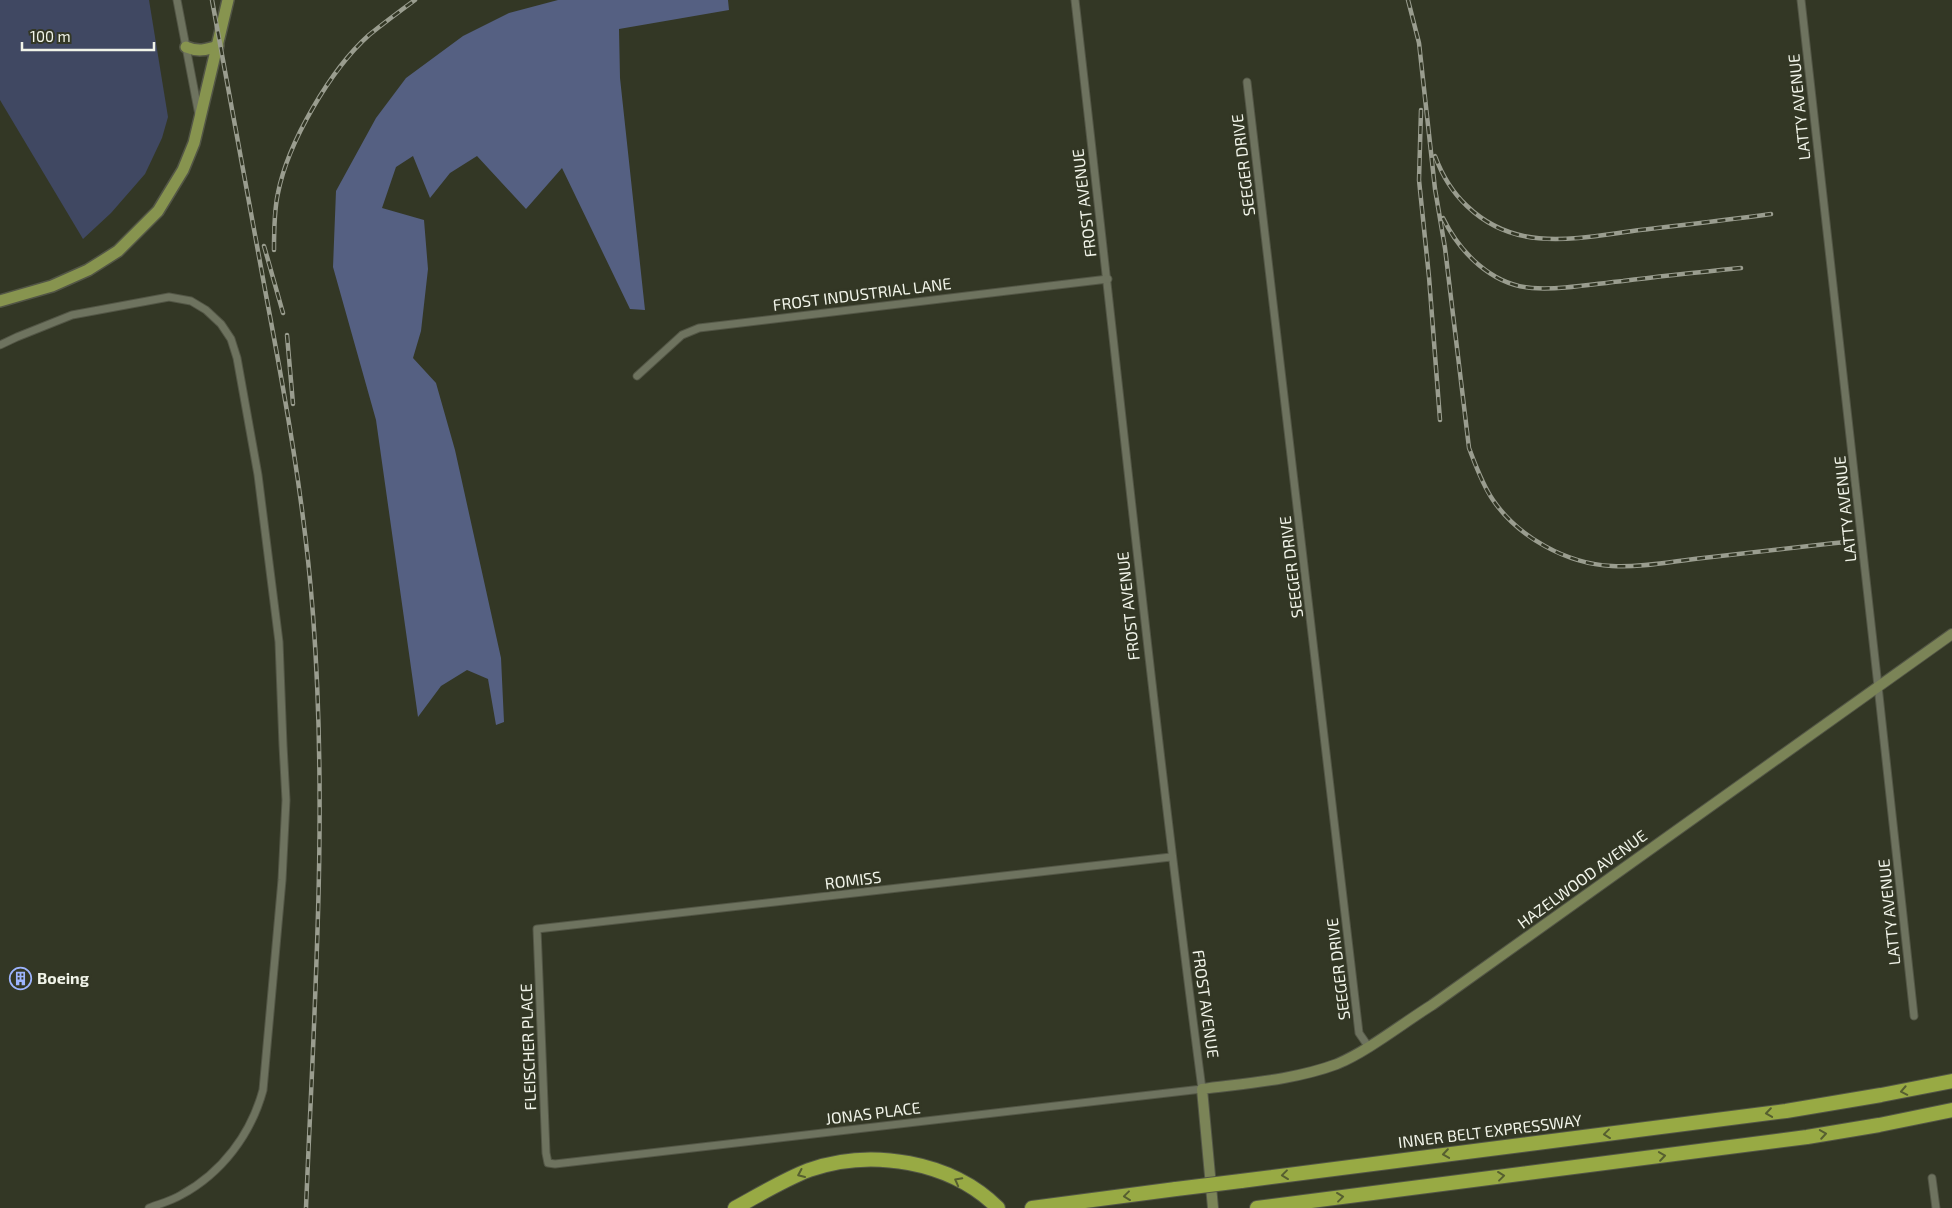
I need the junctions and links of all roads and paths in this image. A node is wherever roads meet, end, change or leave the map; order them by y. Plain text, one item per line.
1 (177, 0) edge
2 (228, 0) edge
3 (1075, 0) edge
4 (1801, 0) edge
5 (218, 46) junction
6 (186, 47) junction
7 (1247, 82) dead end
8 (200, 120) junction
9 (1108, 279) junction
10 (0, 301) edge
11 (0, 345) edge
12 (636, 376) dead end
13 (1952, 634) edge
14 (1878, 686) junction
15 (1171, 857) junction
16 (537, 929) joint
17 (1914, 1016) dead end
18 (1368, 1046) junction
19 (1952, 1081) edge
20 (1202, 1089) junction
21 (1952, 1110) edge
22 (548, 1162) joint
23 (1932, 1178) dead end
24 (149, 1208) edge
25 (734, 1208) edge
26 (998, 1208) edge
27 (1032, 1208) edge
28 (1213, 1208) edge
29 (1257, 1208) edge
30 (1936, 1208) edge

1 - 6 street
2 - 5 main road
3 - 9 street, FROST AVENUE
4 - 14 street, LATTY AVENUE
5 - 6 main road
5 - 8 main road
6 - 8 street
7 - 18 street, SEEGER DRIVE
8 - 10 main road
9 - 12 street, FROST INDUSTRIAL LANE
9 - 15 street, FROST AVENUE
11 - 24 street
13 - 14 street, HAZELWOOD AVENUE
14 - 17 street, LATTY AVENUE
14 - 18 street, HAZELWOOD AVENUE
15 - 16 street, ROMISS
15 - 20 street, FROST AVENUE
16 - 22 street, FLEISCHER PLACE
18 - 20 street, HAZELWOOD AVENUE
19 -> 27 highway, INNER BELT EXPRESSWAY, bridge
20 - 22 street, JONAS PLACE
20 - 28 street, FROST AVENUE
29 -> 21 highway
23 - 30 street
26 -> 25 highway

